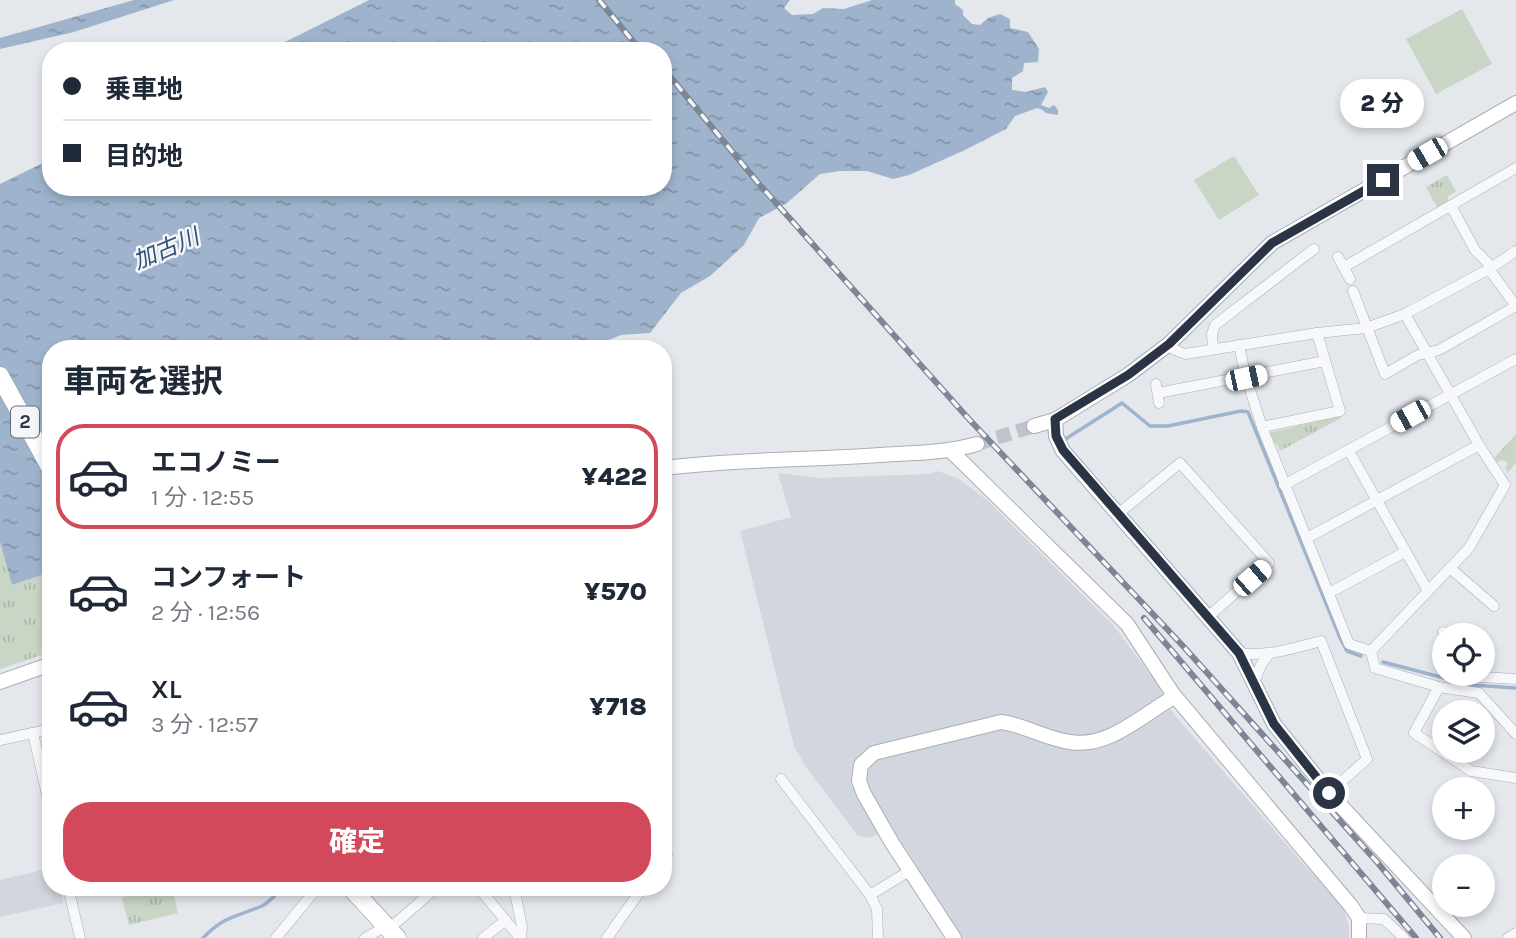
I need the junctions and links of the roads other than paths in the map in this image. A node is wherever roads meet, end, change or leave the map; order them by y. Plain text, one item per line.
1 (1516, 103) edge
2 (1516, 168) edge
3 (1451, 206) junction
4 (1314, 248) dead end
5 (1516, 251) edge
6 (1338, 257) dead end
7 (1344, 267) junction
8 (1490, 268) junction
9 (1350, 279) dead end
10 (1353, 291) dead end
11 (1513, 296) edge
12 (1516, 306) edge
13 (1405, 314) junction
14 (1366, 328) junction
15 (1317, 333) junction
16 (1169, 344) junction
17 (1239, 345) junction
18 (1213, 349) junction
19 (1427, 352) junction
20 (1516, 359) edge
21 (1325, 361) junction
22 (0, 376) edge
23 (1246, 378) junction
24 (1158, 393) dead end
25 (1452, 393) junction
26 (1055, 419) junction
27 (1034, 426) tunnel mouth
28 (1262, 427) junction
29 (976, 444) tunnel mouth
30 (1479, 444) junction
31 (951, 451) junction
32 (1349, 451) junction
33 (42, 453) edge
34 (672, 467) edge
35 (1284, 485) junction
36 (1376, 501) junction
37 (1118, 514) junction
38 (1307, 538) junction
39 (1405, 552) junction
40 (1450, 568) junction
41 (1428, 591) junction
42 (1329, 593) junction
43 (1494, 607) dead end
44 (1208, 617) junction
45 (1371, 651) junction
46 (1239, 653) junction
47 (1269, 654) junction
48 (42, 667) edge
49 (1495, 677) edge
50 (1516, 680) edge
51 (0, 682) edge
52 (1254, 682) junction
53 (1479, 686) edge
54 (1439, 687) junction
55 (1479, 693) junction
56 (1173, 694) junction
57 (42, 731) edge
58 (33, 733) junction
59 (1516, 734) edge
60 (0, 740) edge
61 (42, 773) edge
62 (1516, 778) edge
63 (782, 779) dead end
64 (1329, 793) junction
65 (911, 870) junction
66 (870, 895) junction
67 (70, 896) edge
68 (310, 896) edge
69 (358, 896) edge
70 (429, 896) edge
71 (486, 896) edge
72 (516, 896) edge
73 (637, 896) edge
74 (1359, 918) junction
75 (506, 920) junction
76 (1516, 933) edge
77 (393, 934) edge
78 (80, 938) edge
79 (276, 938) edge
80 (365, 938) edge
81 (483, 938) edge
82 (521, 938) edge
83 (607, 938) edge
84 (878, 938) edge
85 (954, 938) edge
86 (1359, 938) edge
87 (1404, 938) edge
88 (1464, 938) edge
89 (1508, 938) edge

1 - 16 street
2 - 3 street
3 - 7 street
3 - 8 street
4 - 18 street
5 - 8 street
6 - 7 street
7 - 9 street
8 - 11 street
8 - 13 street
10 - 14 street
11 - 12 street
12 - 19 street
13 - 14 street
13 - 19 street
14 - 15 street
14 - 19 street
15 - 17 street
15 - 21 street
16 - 18 street
16 - 26 street
17 - 18 street
17 - 23 street
19 - 25 street
20 - 25 street
21 - 23 street
21 - 28 street
22 - 33 highway, 2
23 - 24 street
23 - 28 street
25 - 30 street
25 - 32 street
26 - 27 street
26 - 37 street
28 - 35 street
29 - 31 street
30 - 36 street
30 - 40 street
31 - 34 street
31 - 56 street
32 - 35 street
32 - 36 street
35 - 38 street
36 - 38 street
36 - 39 street
37 - 44 street
37 - 44 street
38 - 42 street
39 - 41 street
39 - 42 street
40 - 41 street
40 - 43 street
41 - 45 street
42 - 45 street
44 - 46 street
45 - 54 street
46 - 47 street
46 - 52 street
47 - 52 street
47 - 64 street
48 - 51 street
49 - 50 street
52 - 64 street
53 - 55 street
54 - 55 street
54 - 62 street
55 - 59 street
56 - 65 street
56 - 74 street
57 - 58 street
58 - 60 street
58 - 61 street
63 - 66 street
64 - 88 street
65 - 66 street
65 - 85 street
66 - 84 street
67 - 78 street
68 - 79 street
69 - 77 highway
70 - 77 street
71 - 75 street
72 - 82 street
73 - 83 street
74 - 86 street
74 - 87 street
75 - 81 street
75 - 82 street
76 - 89 street
77 - 80 street

